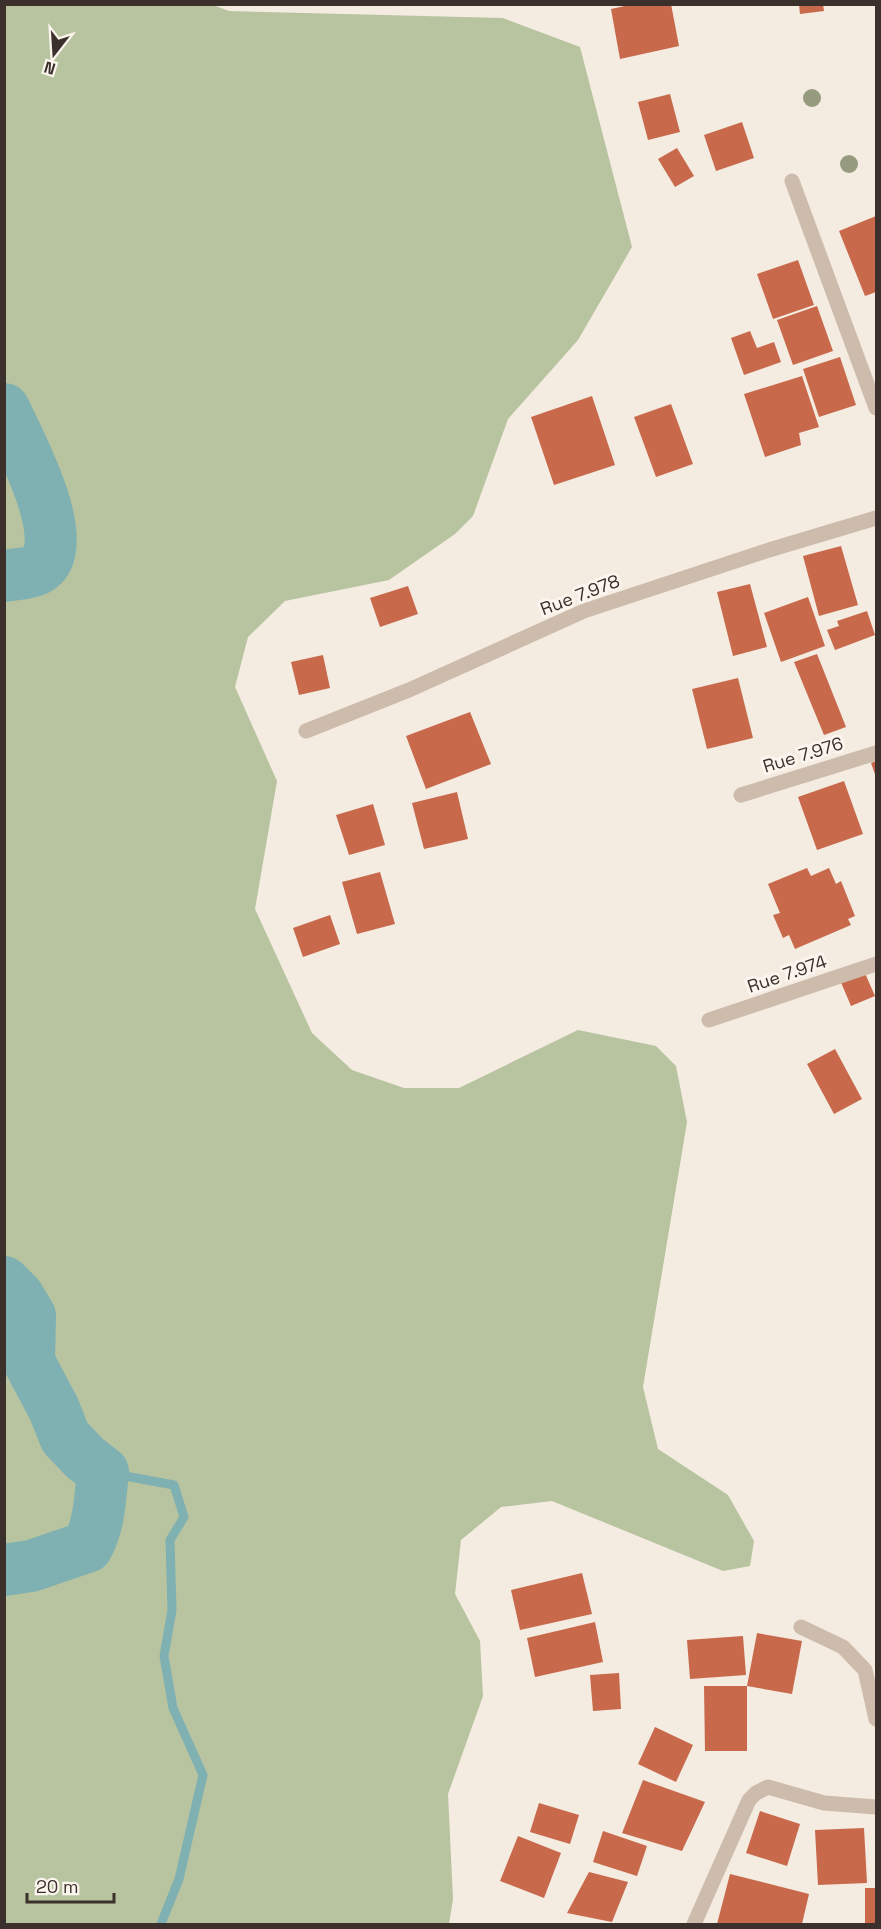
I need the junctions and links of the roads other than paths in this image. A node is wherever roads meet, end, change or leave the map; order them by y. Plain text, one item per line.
1 (792, 181) dead end
2 (876, 408) edge
3 (876, 518) edge
4 (306, 731) dead end
5 (876, 753) edge
6 (741, 795) dead end
7 (876, 964) edge
8 (709, 1020) dead end
9 (801, 1627) dead end
10 (876, 1719) edge
11 (876, 1807) edge
12 (694, 1924) edge

1 - 2 street
3 - 4 street, Rue 7.978
5 - 6 street, Rue 7.976
7 - 8 street, Rue 7.974
9 - 10 street
11 - 12 street

